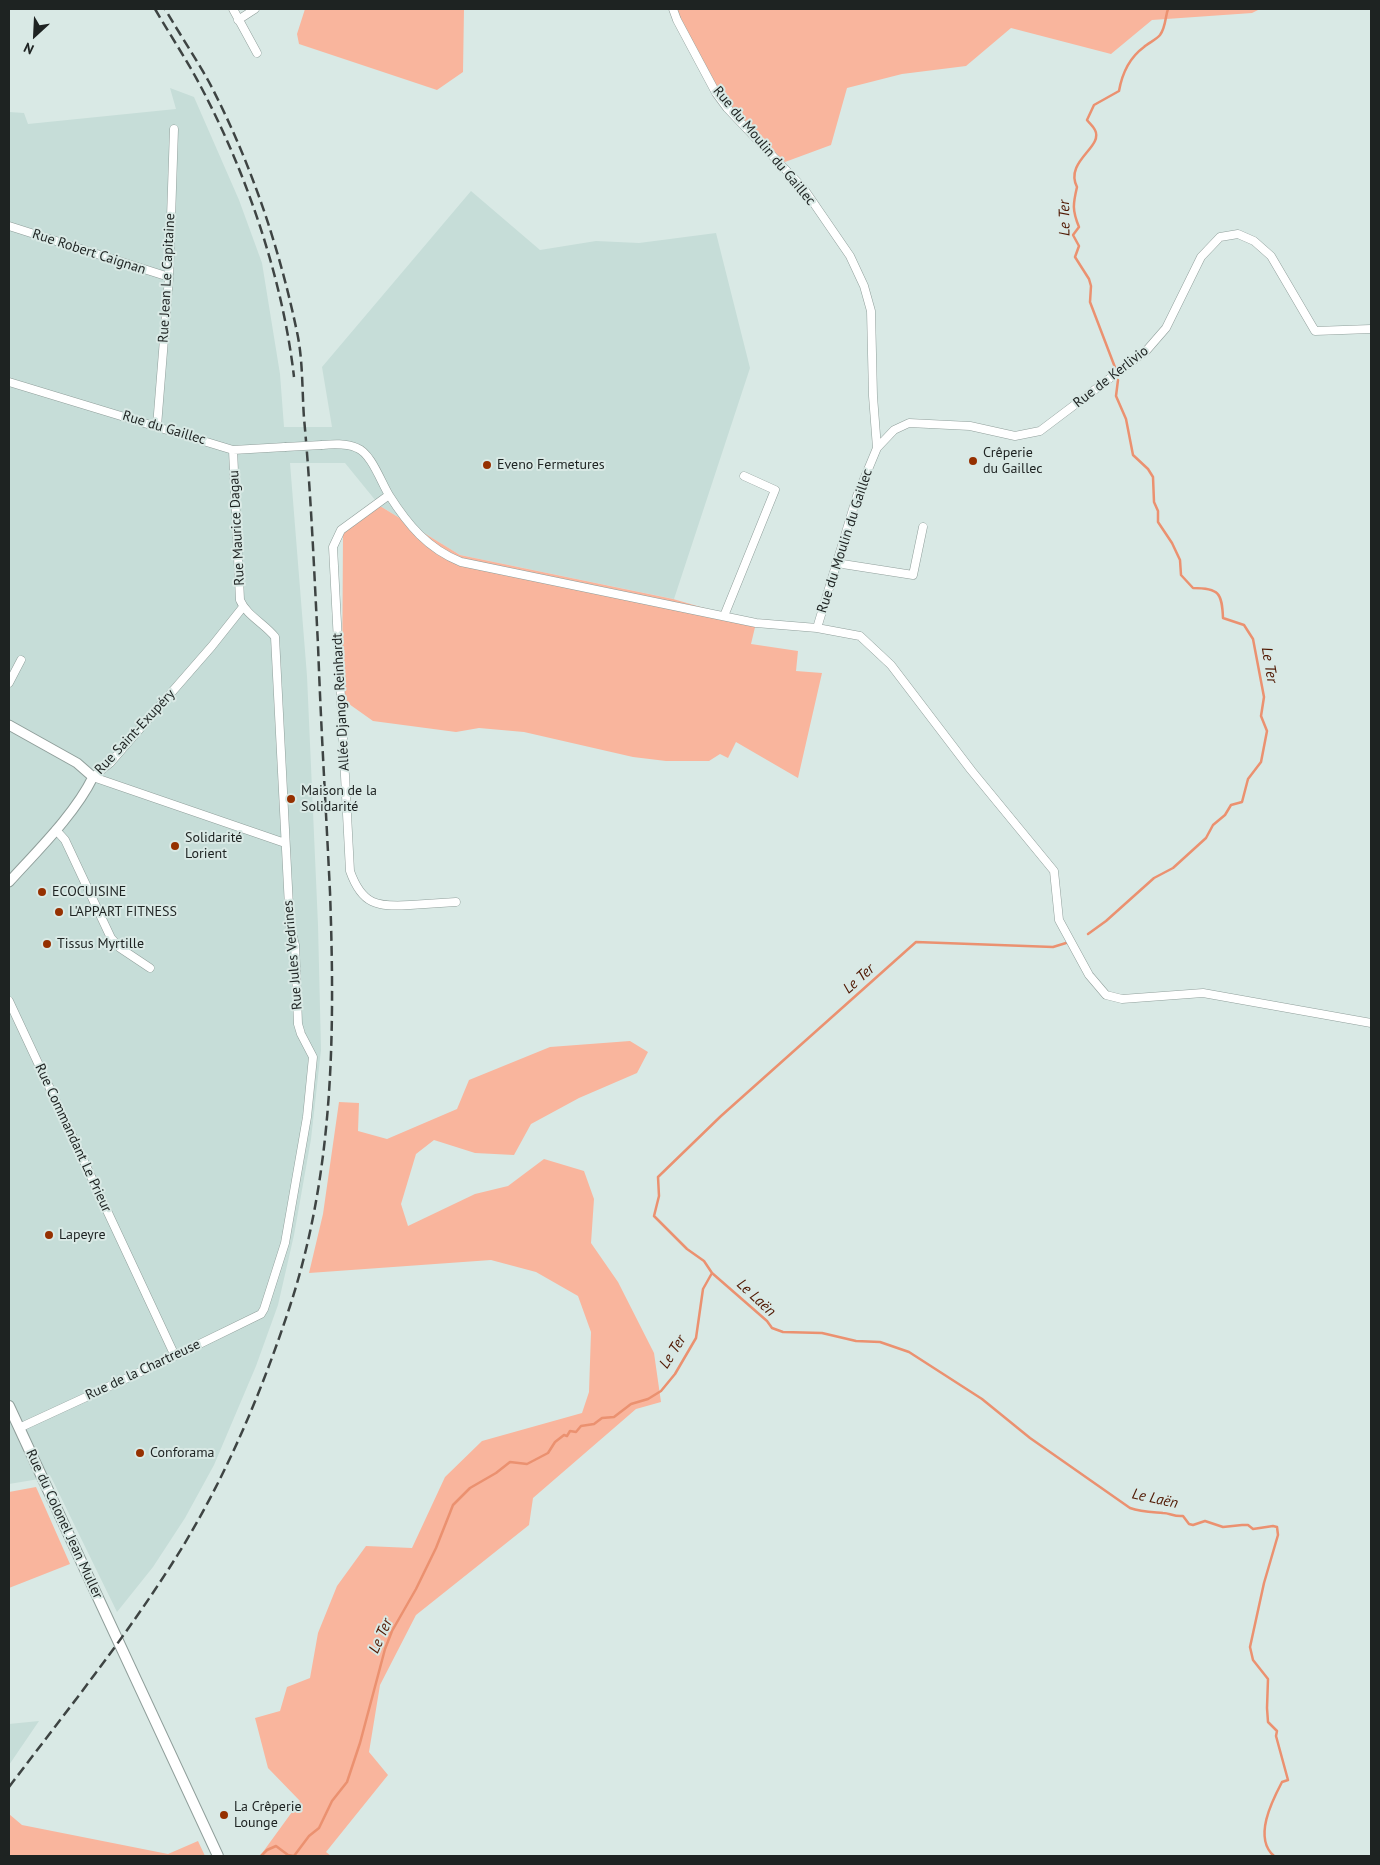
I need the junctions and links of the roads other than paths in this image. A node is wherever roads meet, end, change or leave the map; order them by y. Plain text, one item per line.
1 (255, 9) edge
2 (673, 9) edge
3 (234, 10) edge
4 (238, 20) junction
5 (257, 53) dead end
6 (174, 129) dead end
7 (9, 226) edge
8 (169, 278) junction
9 (1371, 328) edge
10 (9, 382) edge
11 (157, 426) junction
12 (322, 445) joint
13 (877, 448) junction
14 (233, 450) junction
15 (744, 476) dead end
16 (389, 495) junction
17 (923, 527) dead end
18 (836, 564) junction
19 (243, 607) junction
20 (724, 616) junction
21 (817, 628) junction
22 (21, 660) dead end
23 (9, 683) edge
24 (9, 726) edge
25 (93, 777) junction
26 (56, 830) junction
27 (285, 844) junction
28 (9, 882) edge
29 (456, 902) dead end
30 (150, 968) dead end
31 (9, 1001) edge
32 (1371, 1023) edge
33 (264, 1309) joint
34 (175, 1356) junction
35 (9, 1406) edge
36 (19, 1428) junction
37 (218, 1856) edge

1 - 4 street
2 - 13 street, Rue du Moulin du Gaillec
3 - 4 street
4 - 5 street
6 - 8 street, Rue Jean Le Capitaine
7 - 8 street, Rue Robert Caignan
8 - 11 street, Rue Jean Le Capitaine
9 - 13 street, Rue de Kerlivio
10 - 11 street, Rue du Gaillec
11 - 14 street, Rue du Gaillec
12 - 14 street, Rue du Gaillec, bridge
12 - 16 street, Rue du Moulin du Gaillec
13 - 18 street, Rue du Moulin du Gaillec
14 - 19 street, Rue Maurice Dagau
15 - 20 street
16 - 20 street, Rue du Moulin du Gaillec
16 - 29 street, Allée Django Reinhardt
17 - 18 street
18 - 21 street, Rue du Moulin du Gaillec
19 - 25 street, Rue Saint-Exupéry
19 - 27 street, Rue Jules Vedrines
20 - 21 street, Rue du Moulin du Gaillec
21 - 32 street, Rue du Moulin du Gaillec
22 - 23 street
24 - 25 street
25 - 26 street, Rue Saint-Exupéry
25 - 27 street
26 - 28 street, Rue Saint-Exupéry
26 - 30 street
27 - 33 street, Rue Jules Vedrines
31 - 34 street, Rue Commandant Le Prieur
33 - 34 street, Rue de la Chartreuse
34 - 36 street, Rue de la Chartreuse
35 - 36 main road, Rue du Colonel Jean Muller
36 - 37 main road, Rue du Colonel Jean Muller

